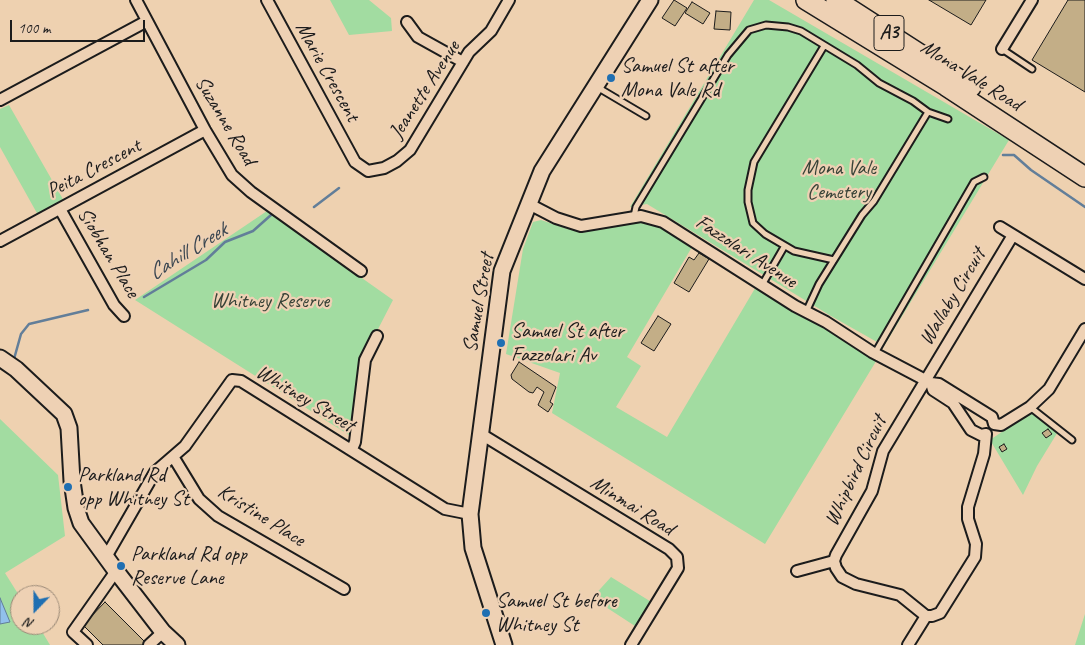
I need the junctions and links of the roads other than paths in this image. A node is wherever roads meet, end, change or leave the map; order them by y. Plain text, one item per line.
1 (136, 0) edge
2 (267, 0) edge
3 (509, 0) edge
4 (650, 0) edge
5 (806, 0) edge
6 (836, 0) edge
7 (1032, 0) edge
8 (147, 21) junction
9 (407, 22) dead end
10 (824, 46) junction
11 (1002, 49) joint
12 (463, 62) junction
13 (1032, 70) dead end
14 (596, 86) junction
15 (0, 100) edge
16 (928, 112) junction
17 (646, 116) dead end
18 (948, 119) dead end
19 (205, 130) junction
20 (1085, 161) edge
21 (355, 162) joint
22 (984, 177) dead end
23 (1085, 177) edge
24 (529, 204) junction
25 (60, 209) junction
26 (634, 216) junction
27 (1000, 227) dead end
28 (1013, 235) junction
29 (0, 241) edge
30 (784, 247) junction
31 (834, 260) junction
32 (361, 271) dead end
33 (1085, 279) edge
34 (762, 285) junction
35 (806, 312) junction
36 (124, 316) dead end
37 (1085, 329) edge
38 (377, 336) dead end
39 (875, 353) junction
40 (0, 358) edge
41 (928, 381) junction
42 (1030, 407) junction
43 (994, 424) junction
44 (480, 434) junction
45 (986, 434) junction
46 (1072, 440) dead end
47 (352, 449) junction
48 (174, 458) junction
49 (470, 514) junction
50 (106, 557) junction
51 (834, 562) junction
52 (116, 571) junction
53 (797, 571) dead end
54 (344, 589) dead end
55 (926, 616) junction
56 (164, 632) junction
57 (87, 645) edge
58 (150, 645) edge
59 (178, 645) edge
60 (504, 645) edge
61 (630, 645) edge
62 (908, 645) edge

1 - 8 street, Suzanne Road
2 - 21 street, Marie Crescent
3 - 12 street, Jeanette Avenue
4 - 14 street, Samuel Street
5 - 23 highway, Mona Vale Road / A3
6 - 20 highway, Mona Vale Road / A3
7 - 11 street
8 - 15 street
8 - 19 street, Suzanne Road
9 - 12 street
10 - 16 lane
10 - 26 lane
10 - 30 lane
11 - 13 lane
12 - 21 street, Jeanette Avenue
14 - 17 lane
14 - 24 street, Samuel Street
16 - 18 lane
16 - 31 lane
19 - 25 street, Peita Crescent
19 - 32 street, Suzanne Road
22 - 39 lane
24 - 26 street, Fazzolari Avenue
24 - 44 street, Samuel Street
25 - 29 street, Peita Crescent
25 - 36 street, Siobhan Place
26 - 34 street, Fazzolari Avenue
27 - 28 street, Wallaby Circuit
28 - 33 street, Wallaby Circuit
28 - 41 street, Wallaby Circuit
30 - 31 lane
30 - 34 lane
31 - 35 lane
34 - 35 street, Fazzolari Avenue
35 - 39 street, Fazzolari Avenue
37 - 42 street
38 - 47 street
39 - 41 street, Fazzolari Avenue
40 - 50 street
41 - 43 street, Fazzolari Avenue
41 - 45 street, Fazzolari Avenue
41 - 51 street, Whipbird Circuit
42 - 43 street
42 - 46 lane
43 - 45 street
44 - 49 street, Samuel Street
44 - 61 street, Minmai Road
45 - 55 street
47 - 48 street, Whitney Street
47 - 49 street, Whitney Street
48 - 50 street, Whitney Street
48 - 54 street, Kristine Place
49 - 60 street, Samuel Street
50 - 52 street
51 - 53 street
51 - 55 street
52 - 56 street
52 - 57 street
55 - 62 street
56 - 58 street
56 - 59 street

